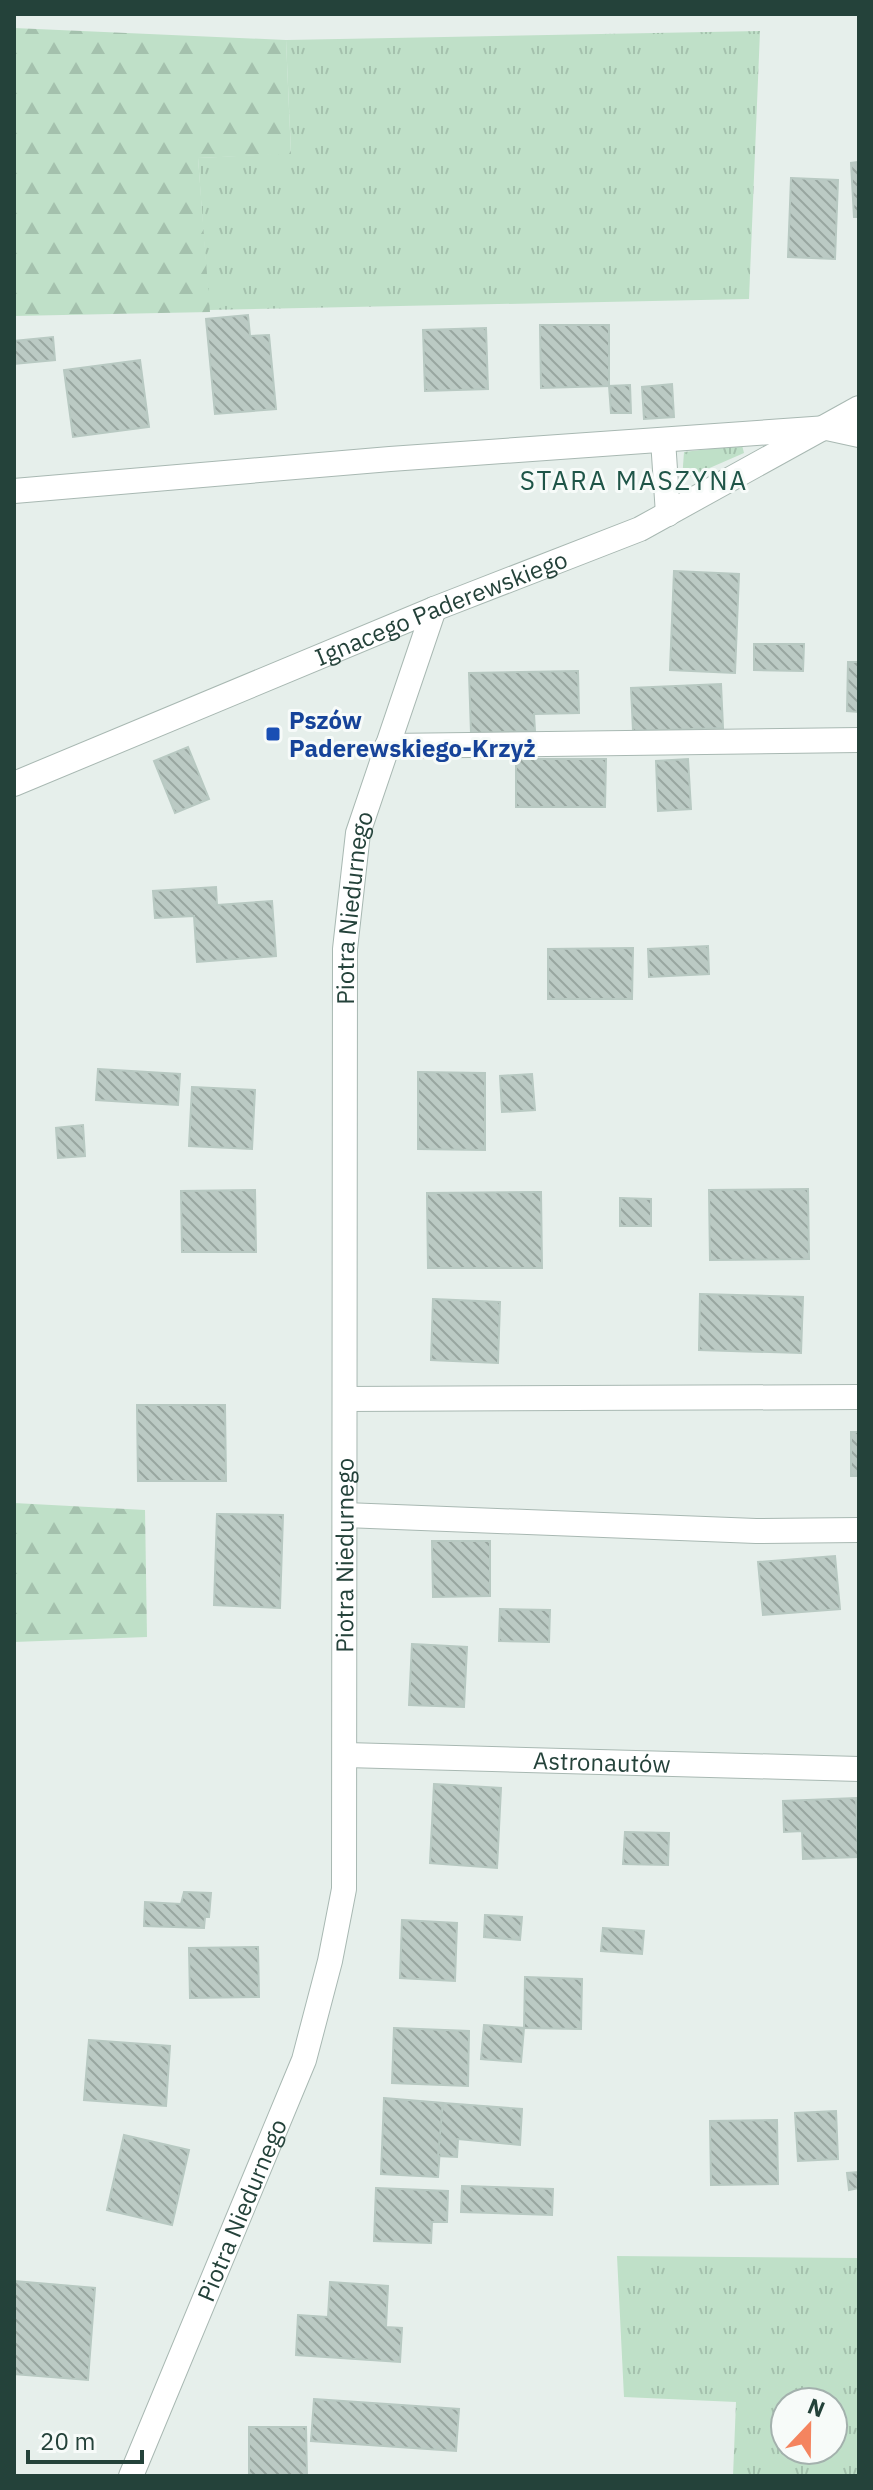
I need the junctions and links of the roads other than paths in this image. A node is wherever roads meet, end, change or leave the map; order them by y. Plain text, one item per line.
1 (859, 408) edge
2 (827, 428) junction
3 (859, 435) edge
4 (663, 440) junction
5 (14, 491) edge
6 (668, 514) junction
7 (434, 609) junction
8 (859, 740) edge
9 (387, 746) junction
10 (14, 784) edge
11 (859, 1397) edge
12 (345, 1399) junction
13 (345, 1515) junction
14 (859, 1530) edge
15 (346, 1755) junction
16 (859, 1769) edge
17 (131, 2476) edge

1 - 2 street, Ignacego Paderewskiego
2 - 3 street
2 - 4 street
2 - 6 street, Ignacego Paderewskiego
4 - 5 street
4 - 6 street
6 - 7 street, Ignacego Paderewskiego
7 - 9 street, Piotra Niedurnego
7 - 10 street, Ignacego Paderewskiego
8 - 9 street
9 - 12 street, Piotra Niedurnego
11 - 12 street
12 - 13 street, Piotra Niedurnego
13 - 14 street
13 - 15 street, Piotra Niedurnego
15 - 16 street, Astronautów
15 - 17 street, Piotra Niedurnego

